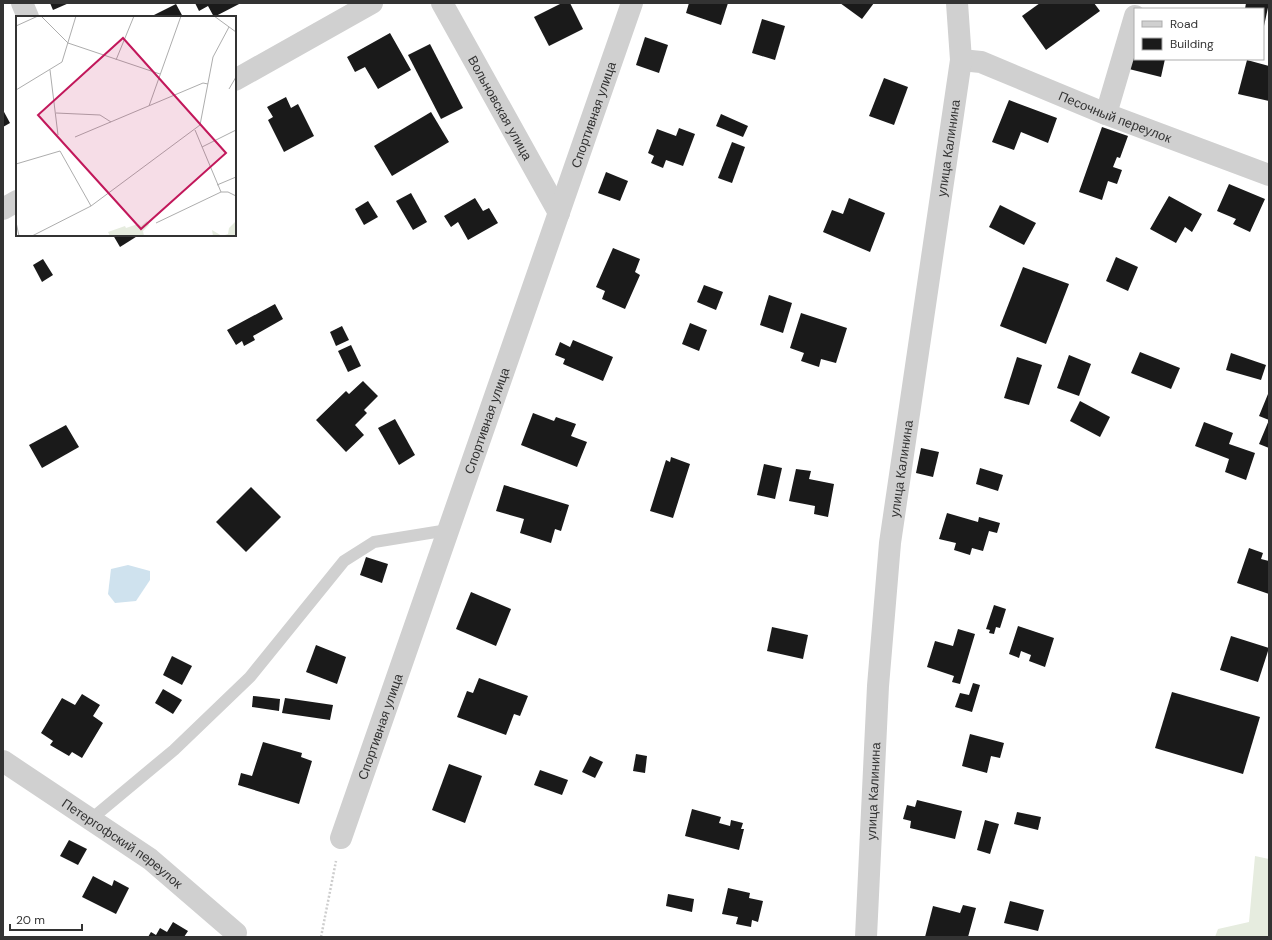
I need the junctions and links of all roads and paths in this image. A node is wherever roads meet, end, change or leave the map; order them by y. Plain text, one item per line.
1 (22, 3) edge
2 (372, 3) edge
3 (442, 3) edge
4 (632, 3) edge
5 (957, 3) edge
6 (28, 16) edge
7 (1134, 19) edge
8 (961, 60) junction
9 (236, 79) edge
10 (1106, 114) junction
11 (1269, 175) edge
12 (16, 202) edge
13 (3, 209) edge
14 (559, 213) junction
15 (448, 530) junction
16 (3, 760) edge
17 (90, 820) junction
18 (341, 838) joint
19 (236, 933) dead end
20 (321, 937) edge
21 (866, 937) edge

1 - 6 street
2 - 9 street
3 - 14 street, Вольновская улица
4 - 14 street, Спортивная улица
5 - 8 street, улица Калинина
7 - 10 street
8 - 10 street, Песочный переулок
8 - 21 street, улица Калинина
10 - 11 street, Песочный переулок
12 - 13 street
14 - 15 street, Спортивная улица
15 - 17 lane
15 - 18 street, Спортивная улица
16 - 17 street, Петергофский переулок
17 - 19 street, Петергофский переулок
18 - 20 path

